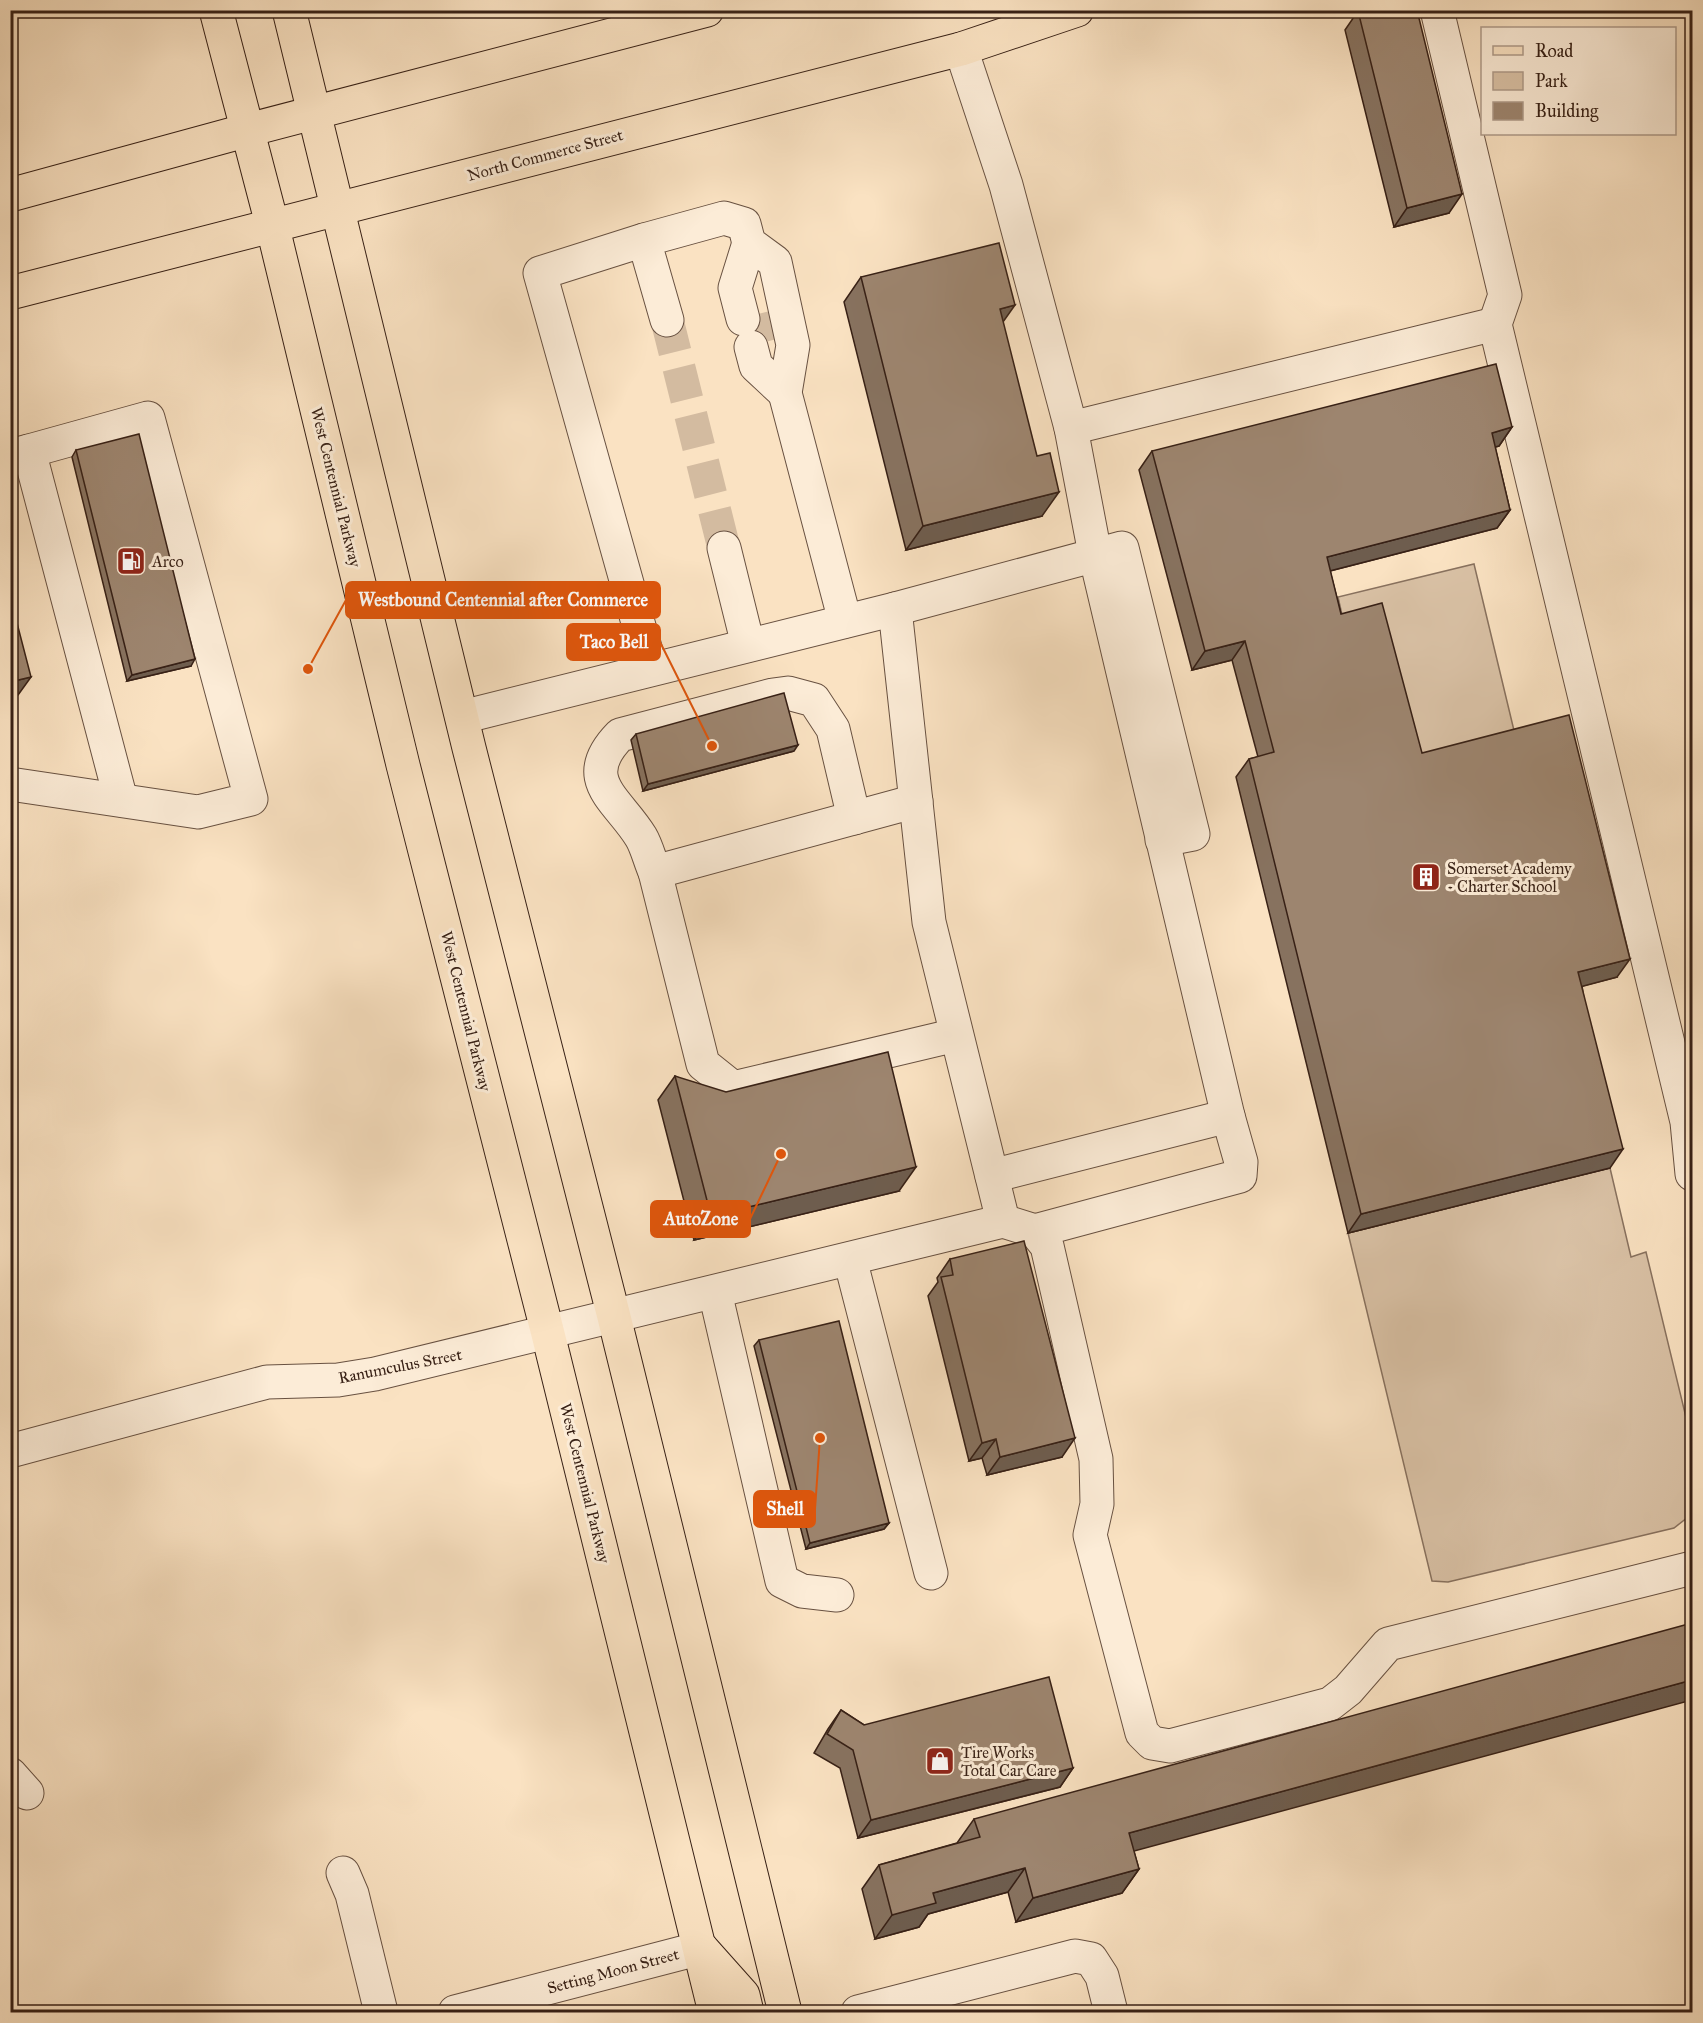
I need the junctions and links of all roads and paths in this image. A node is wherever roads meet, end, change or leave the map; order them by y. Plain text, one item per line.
1 (216, 10) edge
2 (289, 10) edge
3 (707, 10) edge
4 (1077, 10) edge
5 (1437, 10) edge
6 (961, 49) junction
7 (314, 114) junction
8 (248, 130) junction
9 (10, 195) edge
10 (337, 208) junction
11 (272, 224) junction
12 (644, 240) junction
13 (749, 243) junction
14 (10, 293) edge
15 (667, 320) tunnel mouth
16 (1496, 324) junction
17 (785, 393) junction
18 (1071, 428) junction
19 (20, 453) edge
20 (724, 548) tunnel mouth
21 (1095, 554) junction
22 (895, 609) junction
23 (844, 621) junction
24 (748, 645) junction
25 (651, 669) junction
26 (462, 717) junction
27 (10, 783) edge
28 (121, 800) junction
29 (916, 801) junction
30 (854, 818) junction
31 (655, 872) junction
32 (956, 1035) junction
33 (1227, 1116) junction
34 (1692, 1174) edge
35 (992, 1176) junction
36 (1003, 1221) junction
37 (1035, 1230) junction
38 (850, 1259) junction
39 (714, 1292) junction
40 (614, 1317) junction
41 (548, 1334) junction
42 (10, 1451) edge
43 (1692, 1568) edge
44 (931, 1573) dead end
45 (837, 1595) dead end
46 (343, 1873) dead end
47 (701, 1948) junction
48 (928, 2004) edge
49 (381, 2013) edge
50 (455, 2013) edge
51 (715, 2013) edge
52 (747, 2013) edge
53 (785, 2013) edge
54 (858, 2013) edge
55 (1112, 2013) edge

1 - 8 main road, West Centennial Parkway
2 - 7 main road
3 - 7 main road
4 - 6 main road, North Commerce Street
5 - 16 street
6 - 10 main road, North Commerce Street
6 - 18 street
7 - 8 main road
7 - 10 main road
8 - 9 main road
8 - 11 main road, West Centennial Parkway
10 - 11 main road, North Commerce Street
10 - 26 main road
11 - 14 main road, North Commerce Street
11 - 41 main road, West Centennial Parkway
12 - 13 street
12 - 15 street
12 - 25 street
13 - 17 street
13 - 17 street
16 - 18 street
16 - 34 street
17 - 23 street
18 - 21 street
19 - 28 street
19 - 28 street
20 - 24 street
21 - 22 street
21 - 33 street
22 - 23 street
22 - 29 street
23 - 24 street
24 - 25 street
25 - 26 street
26 - 40 main road
27 - 28 street
29 - 30 street
29 - 32 street
30 - 31 street
30 - 31 street
31 - 32 street
32 - 35 street
33 - 35 street
33 - 37 street
35 - 36 street
36 - 37 street
36 - 38 street, Ranumculus Street
37 - 43 street
38 - 39 street, Ranumculus Street
38 - 44 street
39 - 40 street, Ranumculus Street
39 - 45 street
40 - 41 street, Ranumculus Street
40 - 53 main road
41 - 42 street, Ranumculus Street
41 - 47 main road, West Centennial Parkway
46 - 49 street
47 - 50 street, Setting Moon Street
47 - 51 main road, West Centennial Parkway
47 - 52 main road
48 - 54 street
48 - 55 street

